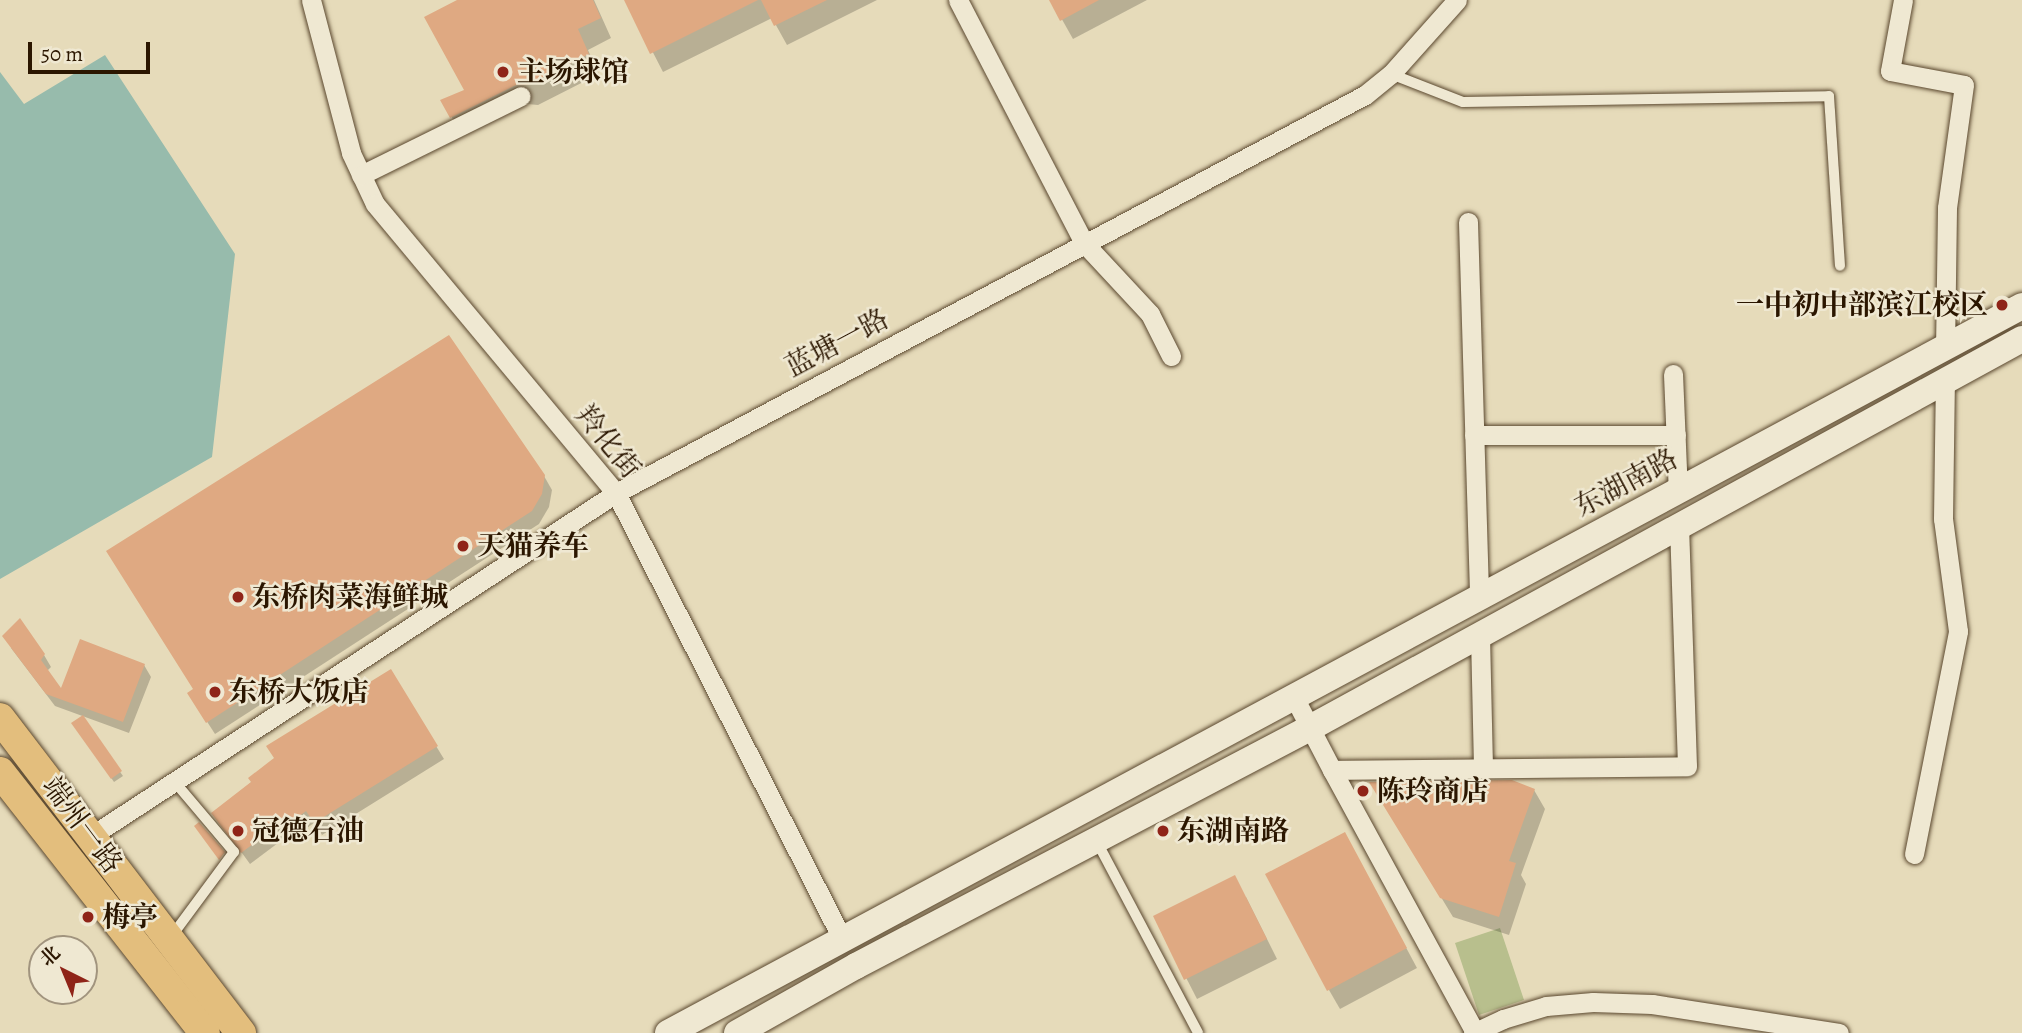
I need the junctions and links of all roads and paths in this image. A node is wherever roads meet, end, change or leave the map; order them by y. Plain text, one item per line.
1 (311, 0) edge
2 (958, 0) edge
3 (1457, 0) edge
4 (1903, 0) edge
5 (1391, 74) junction
6 (521, 96) dead end
7 (361, 175) junction
8 (1468, 222) dead end
9 (1084, 243) junction
10 (1840, 266) dead end
11 (2022, 306) edge
12 (2022, 339) edge
13 (1945, 348) junction
14 (1171, 356) dead end
15 (1674, 373) dead end
16 (1945, 381) junction
17 (1474, 435) junction
18 (1676, 435) junction
19 (1678, 491) junction
20 (616, 493) junction
21 (1679, 526) junction
22 (1479, 598) junction
23 (1480, 635) junction
24 (1294, 697) junction
25 (0, 718) edge
26 (1310, 728) junction
27 (1483, 768) junction
28 (1332, 770) junction
29 (0, 772) edge
30 (174, 781) junction
31 (91, 836) junction
32 (1096, 840) junction
33 (1914, 854) dead end
34 (169, 939) junction
35 (842, 939) junction
36 (205, 1033) edge
37 (241, 1033) edge
38 (668, 1033) edge
39 (737, 1033) edge
40 (1198, 1033) edge
41 (1474, 1033) edge
42 (1839, 1033) edge

1 - 7 street, 羚化街
2 - 9 street
3 - 5 street, 蓝塘一路
4 - 13 street
5 - 9 street, 蓝塘一路
5 - 10 lane
6 - 7 street
7 - 20 street, 羚化街
8 - 17 street
9 - 14 street
9 - 20 street, 蓝塘一路
11 - 13 main road, 东湖南路
12 - 16 main road
13 - 19 main road, 东湖南路
15 - 18 street
16 - 21 main road
16 - 33 street
17 - 18 street
17 - 22 street
18 - 19 street
19 - 22 main road, 东湖南路
20 - 30 street, 蓝塘一路
20 - 35 street, 羚化街
21 - 23 main road
21 - 27 street
22 - 24 main road, 东湖南路
23 - 26 main road
23 - 27 street
24 - 26 street
24 - 35 main road, 东湖南路
25 - 31 main road, 端州一路
26 - 28 street
26 - 32 main road
27 - 28 street
28 - 41 street
29 - 36 main road, 端州一路
30 - 31 street, 蓝塘一路
30 - 34 lane
31 - 34 main road, 端州一路
32 - 39 main road
32 - 40 lane
34 - 37 main road, 端州一路
35 - 38 main road, 东湖南路
41 - 42 street

